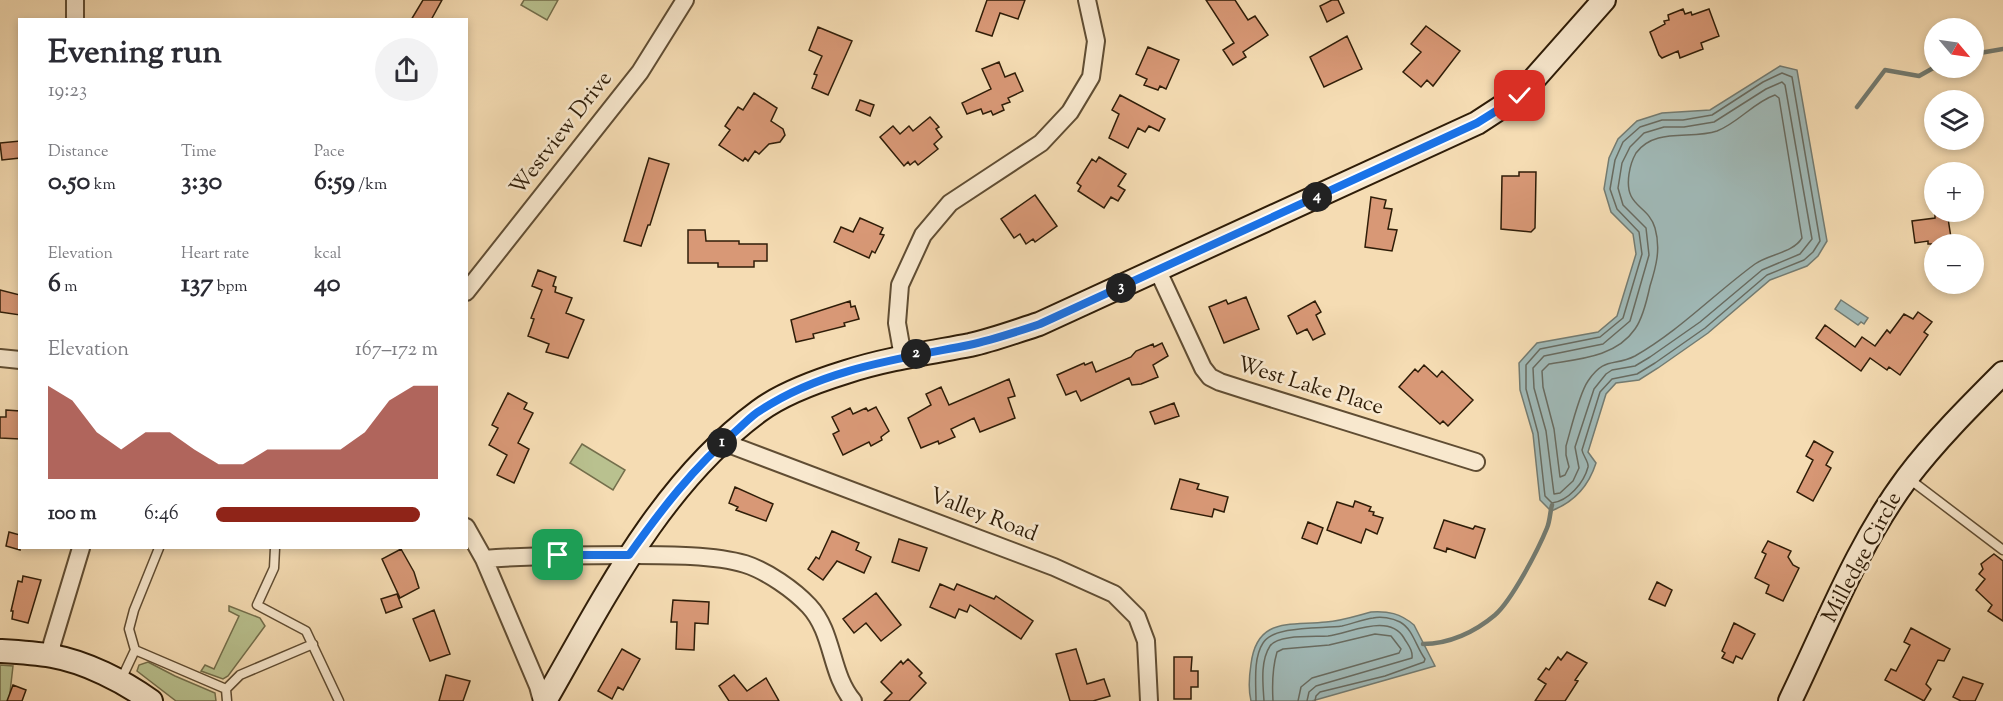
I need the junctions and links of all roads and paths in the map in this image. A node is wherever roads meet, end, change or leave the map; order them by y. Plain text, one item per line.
1 (75, 0) edge
2 (685, 0) edge
3 (1088, 0) edge
4 (1604, 0) edge
5 (75, 18) edge
6 (1158, 271) junction
7 (468, 289) edge
8 (903, 357) junction
9 (0, 358) edge
10 (18, 360) edge
11 (2003, 373) edge
12 (723, 442) junction
13 (1476, 462) dead end
14 (1907, 478) junction
15 (468, 531) edge
16 (81, 549) edge
17 (159, 549) edge
18 (275, 549) edge
19 (2003, 550) edge
20 (629, 555) junction
21 (484, 559) junction
22 (313, 644) junction
23 (135, 650) junction
24 (0, 651) edge
25 (52, 656) junction
26 (120, 682) junction
27 (226, 689) junction
28 (151, 701) edge
29 (227, 701) edge
30 (339, 701) edge
31 (543, 701) edge
32 (853, 701) edge
33 (1149, 701) edge
34 (1790, 701) edge

1 - 5 street
2 - 7 street, Westview Drive
3 - 8 street
4 - 6 main road
6 - 8 main road
6 - 13 street, West Lake Place
8 - 12 main road
9 - 10 street
11 - 14 main road, Milledge Circle
12 - 20 main road
12 - 33 street, Valley Road
14 - 19 lane
14 - 34 main road, Milledge Circle
15 - 21 street
16 - 25 street
17 - 23 lane
18 - 22 lane
20 - 21 street
20 - 31 main road
20 - 32 street
21 - 31 street
22 - 27 lane
22 - 30 lane
23 - 26 lane
23 - 27 lane
24 - 25 main road
25 - 26 main road
26 - 28 main road
27 - 29 lane

